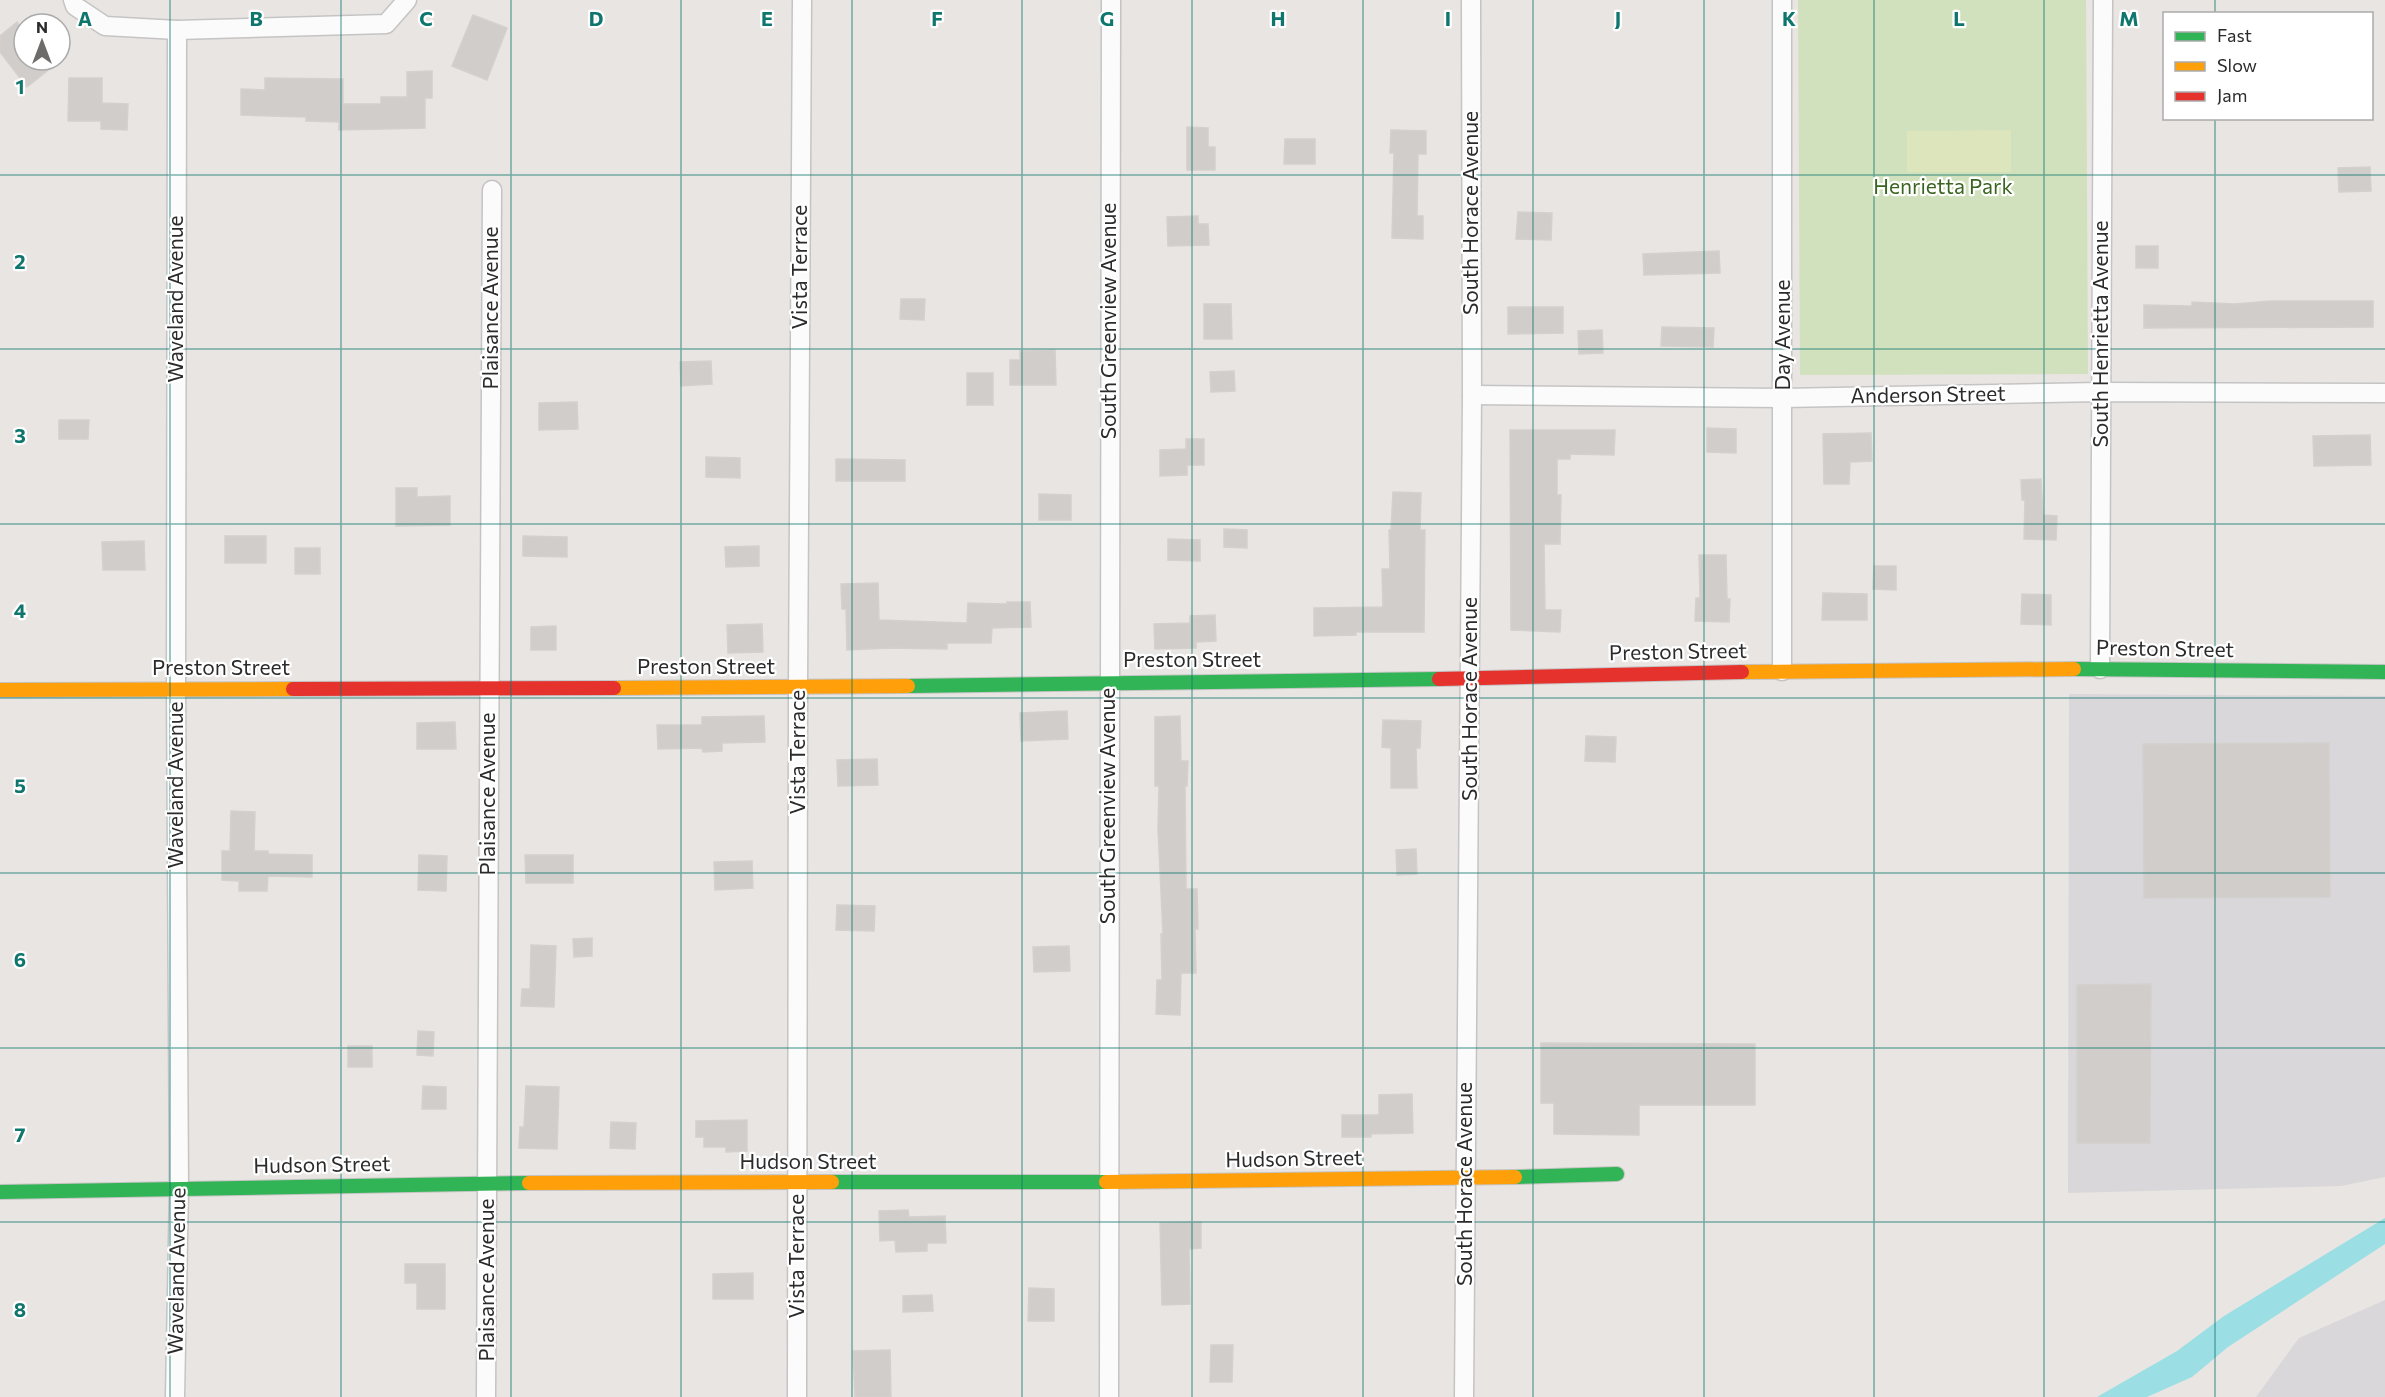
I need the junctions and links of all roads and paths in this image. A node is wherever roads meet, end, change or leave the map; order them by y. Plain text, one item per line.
1 (73, 0) edge
2 (407, 0) edge
3 (802, 0) edge
4 (1111, 0) edge
5 (1471, 0) edge
6 (1782, 0) edge
7 (2103, 0) edge
8 (177, 30) junction
9 (492, 190) dead end
10 (2100, 392) junction
11 (2385, 393) edge
12 (1472, 395) junction
13 (1783, 398) junction
14 (2100, 669) junction
15 (1782, 671) junction
16 (2385, 672) edge
17 (1470, 678) junction
18 (1108, 682) junction
19 (798, 687) junction
20 (176, 689) junction
21 (488, 689) junction
22 (0, 690) edge
23 (1617, 1173) dead end
24 (1465, 1178) junction
25 (1108, 1182) junction
26 (487, 1183) junction
27 (797, 1184) junction
28 (179, 1188) junction
29 (0, 1192) edge
30 (175, 1397) edge
31 (486, 1397) edge
32 (797, 1397) edge
33 (1108, 1397) edge
34 (1464, 1397) edge

1 - 8 street
2 - 8 street
3 - 19 street, Vista Terrace
4 - 18 street, South Greenview Avenue
5 - 12 street, South Horace Avenue
6 - 13 street, Day Avenue
7 - 10 street, South Henrietta Avenue
8 - 20 street, Waveland Avenue
9 - 21 street, Plaisance Avenue
10 - 11 street, Anderson Street
10 - 13 street, Anderson Street
10 - 14 street, South Henrietta Avenue
12 - 13 street, Anderson Street
12 - 17 street, South Horace Avenue
13 - 15 street, Day Avenue
14 - 15 street, Preston Street
14 - 16 street, Preston Street
15 - 17 street, Preston Street
17 - 18 street, Preston Street
17 - 24 street, South Horace Avenue
18 - 19 street, Preston Street
18 - 25 street, South Greenview Avenue
19 - 21 street, Preston Street
19 - 27 street, Vista Terrace
20 - 21 street, Preston Street
20 - 22 street, Preston Street
20 - 28 street, Waveland Avenue
21 - 26 street, Plaisance Avenue
23 - 24 street, Hudson Street
24 - 25 street, Hudson Street
24 - 34 street, South Horace Avenue
25 - 27 street, Hudson Street
25 - 33 street, South Greenview Avenue
26 - 27 street, Hudson Street
26 - 28 street, Hudson Street
26 - 31 street, Plaisance Avenue
27 - 32 street, Vista Terrace
28 - 29 street, Hudson Street
28 - 30 street, Waveland Avenue

